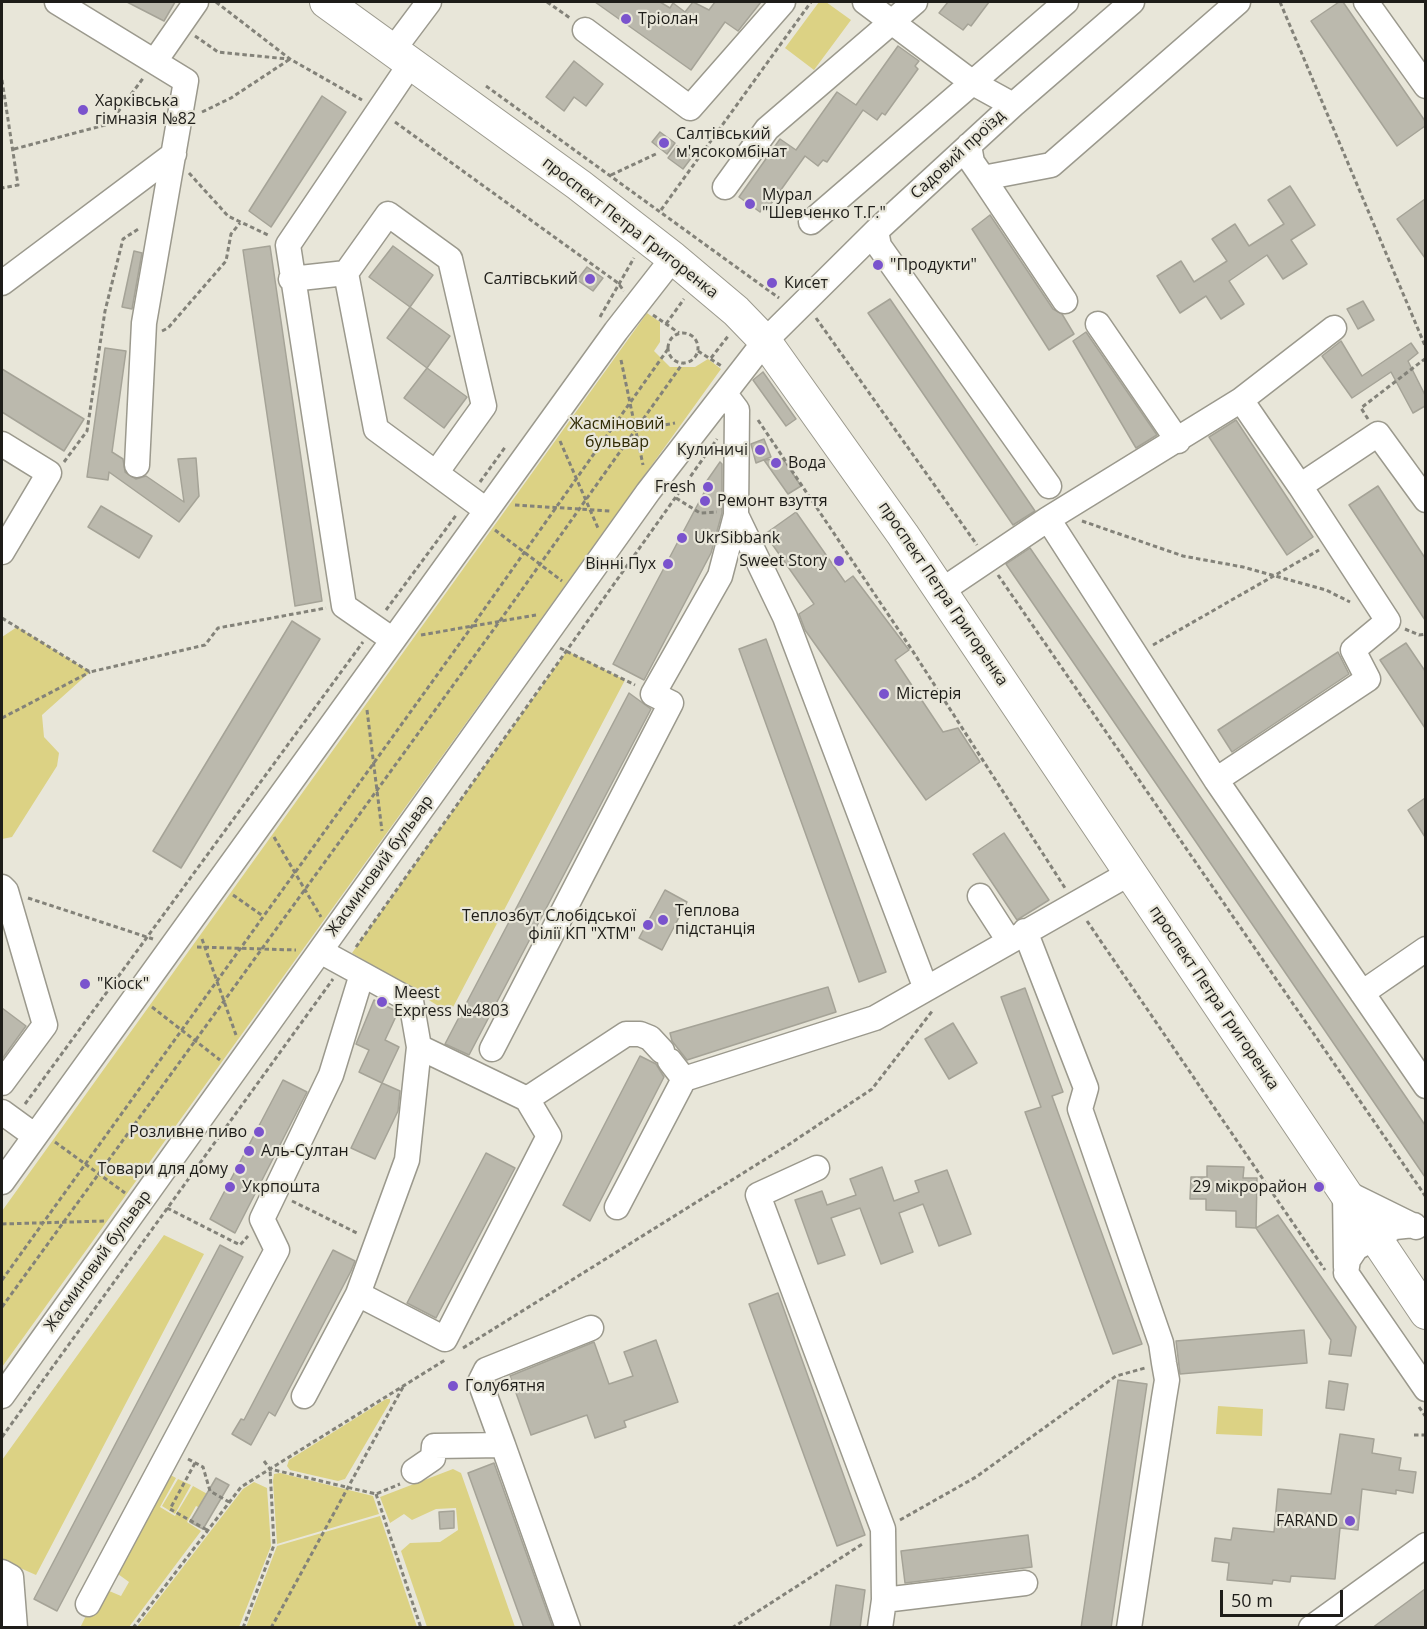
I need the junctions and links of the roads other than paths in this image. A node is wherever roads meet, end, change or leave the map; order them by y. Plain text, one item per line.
1 (57, 2) edge
2 (196, 2) edge
3 (326, 2) edge
4 (429, 2) edge
5 (783, 2) edge
6 (865, 2) edge
7 (915, 2) edge
8 (1066, 2) edge
9 (1132, 2) edge
10 (1238, 2) edge
11 (1366, 2) edge
12 (892, 21) junction
13 (585, 30) road end
14 (402, 57) junction
15 (155, 61) junction
16 (973, 83) junction
17 (1425, 86) edge
18 (1013, 105) junction
19 (969, 145) junction
20 (174, 154) junction
21 (983, 178) junction
22 (725, 187) dead end
23 (811, 222) dead end
24 (876, 231) junction
25 (673, 258) junction
26 (346, 273) junction
27 (291, 279) junction
28 (2, 282) edge
29 (1065, 302) dead end
30 (1098, 324) dead end
31 (1334, 328) dead end
32 (765, 341) junction
33 (730, 392) junction
34 (1241, 400) junction
35 (1178, 441) junction
36 (2, 444) edge
37 (137, 465) dead end
38 (436, 473) junction
39 (1049, 486) dead end
40 (1300, 486) junction
41 (1425, 500) edge
42 (482, 507) junction
43 (736, 512) junction
44 (1054, 516) junction
45 (2, 552) edge
46 (941, 591) junction
47 (384, 634) junction
48 (1216, 780) junction
49 (1130, 873) junction
50 (2, 887) edge
51 (980, 896) dead end
52 (1017, 936) junction
53 (326, 942) junction
54 (1425, 949) edge
55 (353, 969) junction
56 (1362, 993) junction
57 (932, 996) junction
58 (419, 1047) junction
59 (492, 1049) dead end
60 (672, 1064) junction
61 (2, 1083) edge
62 (1425, 1086) edge
63 (527, 1099) junction
64 (7, 1117) edge
65 (37, 1133) junction
66 (817, 1168) dead end
67 (2, 1182) edge
68 (1345, 1192) junction
69 (617, 1207) dead end
70 (1419, 1230) edge
71 (1376, 1237) junction
72 (1338, 1274) junction
73 (358, 1294) junction
74 (1425, 1312) edge
75 (591, 1328) dead end
76 (1419, 1394) edge
77 (2, 1396) edge
78 (304, 1396) dead end
79 (503, 1445) junction
80 (414, 1471) road end
81 (1425, 1545) edge
82 (2, 1572) edge
83 (1025, 1583) dead end
84 (884, 1600) junction
85 (88, 1604) dead end
86 (15, 1628) edge
87 (568, 1628) edge
88 (880, 1628) edge
89 (1129, 1628) edge
90 (1311, 1628) edge

1 - 15 street
2 - 15 street
3 - 14 main road, проспект Петра Григоренка
4 - 14 street
5 - 13 street
6 - 12 street
7 - 12 street
8 - 16 street
9 - 18 street, Садовий проїзд
10 - 21 street
11 - 17 street
12 - 16 street
12 - 22 street
14 - 25 main road, проспект Петра Григоренка
14 - 27 street
15 - 20 street
16 - 18 street
16 - 23 street
18 - 19 street, Садовий проїзд
19 - 21 street
19 - 24 street, Садовий проїзд
20 - 28 street
20 - 37 street
21 - 29 street
24 - 32 street, Садовий проїзд
24 - 39 street
25 - 32 main road, проспект Петра Григоренка
25 - 42 street
26 - 27 street
26 - 38 street
26 - 38 street
27 - 47 street
30 - 35 street
31 - 34 street
32 - 33 street, Жасминовий бульвар
32 - 46 main road, проспект Петра Григоренка
33 - 43 street
33 - 53 street, Жасминовий бульвар
34 - 35 street
34 - 40 street
35 - 44 street
36 - 45 street
38 - 42 street
40 - 41 street
40 - 48 street
42 - 47 street
43 - 57 street
43 - 59 street
44 - 46 street
44 - 48 street
46 - 49 main road, проспект Петра Григоренка
47 - 65 street
48 - 56 street
49 - 52 street
49 - 68 main road, проспект Петра Григоренка
50 - 61 street
51 - 52 street
52 - 57 street
52 - 89 street
53 - 55 street
53 - 77 street, Жасминовий бульвар
54 - 56 street
55 - 58 street
55 - 85 street
56 - 62 street
57 - 60 street
58 - 63 street
58 - 73 street
60 - 63 street
60 - 69 street
63 - 73 street
64 - 65 street
65 - 67 street
66 - 84 street
68 - 70 street
68 - 71 main road, проспект Петра Григоренка
68 - 72 street
70 - 71 street
71 - 72 street
71 - 74 main road, проспект Петра Григоренка
72 - 76 street
73 - 78 street
75 - 79 street
79 - 80 street
79 - 87 street
81 - 90 street
82 - 86 street
83 - 84 street
84 - 88 street

